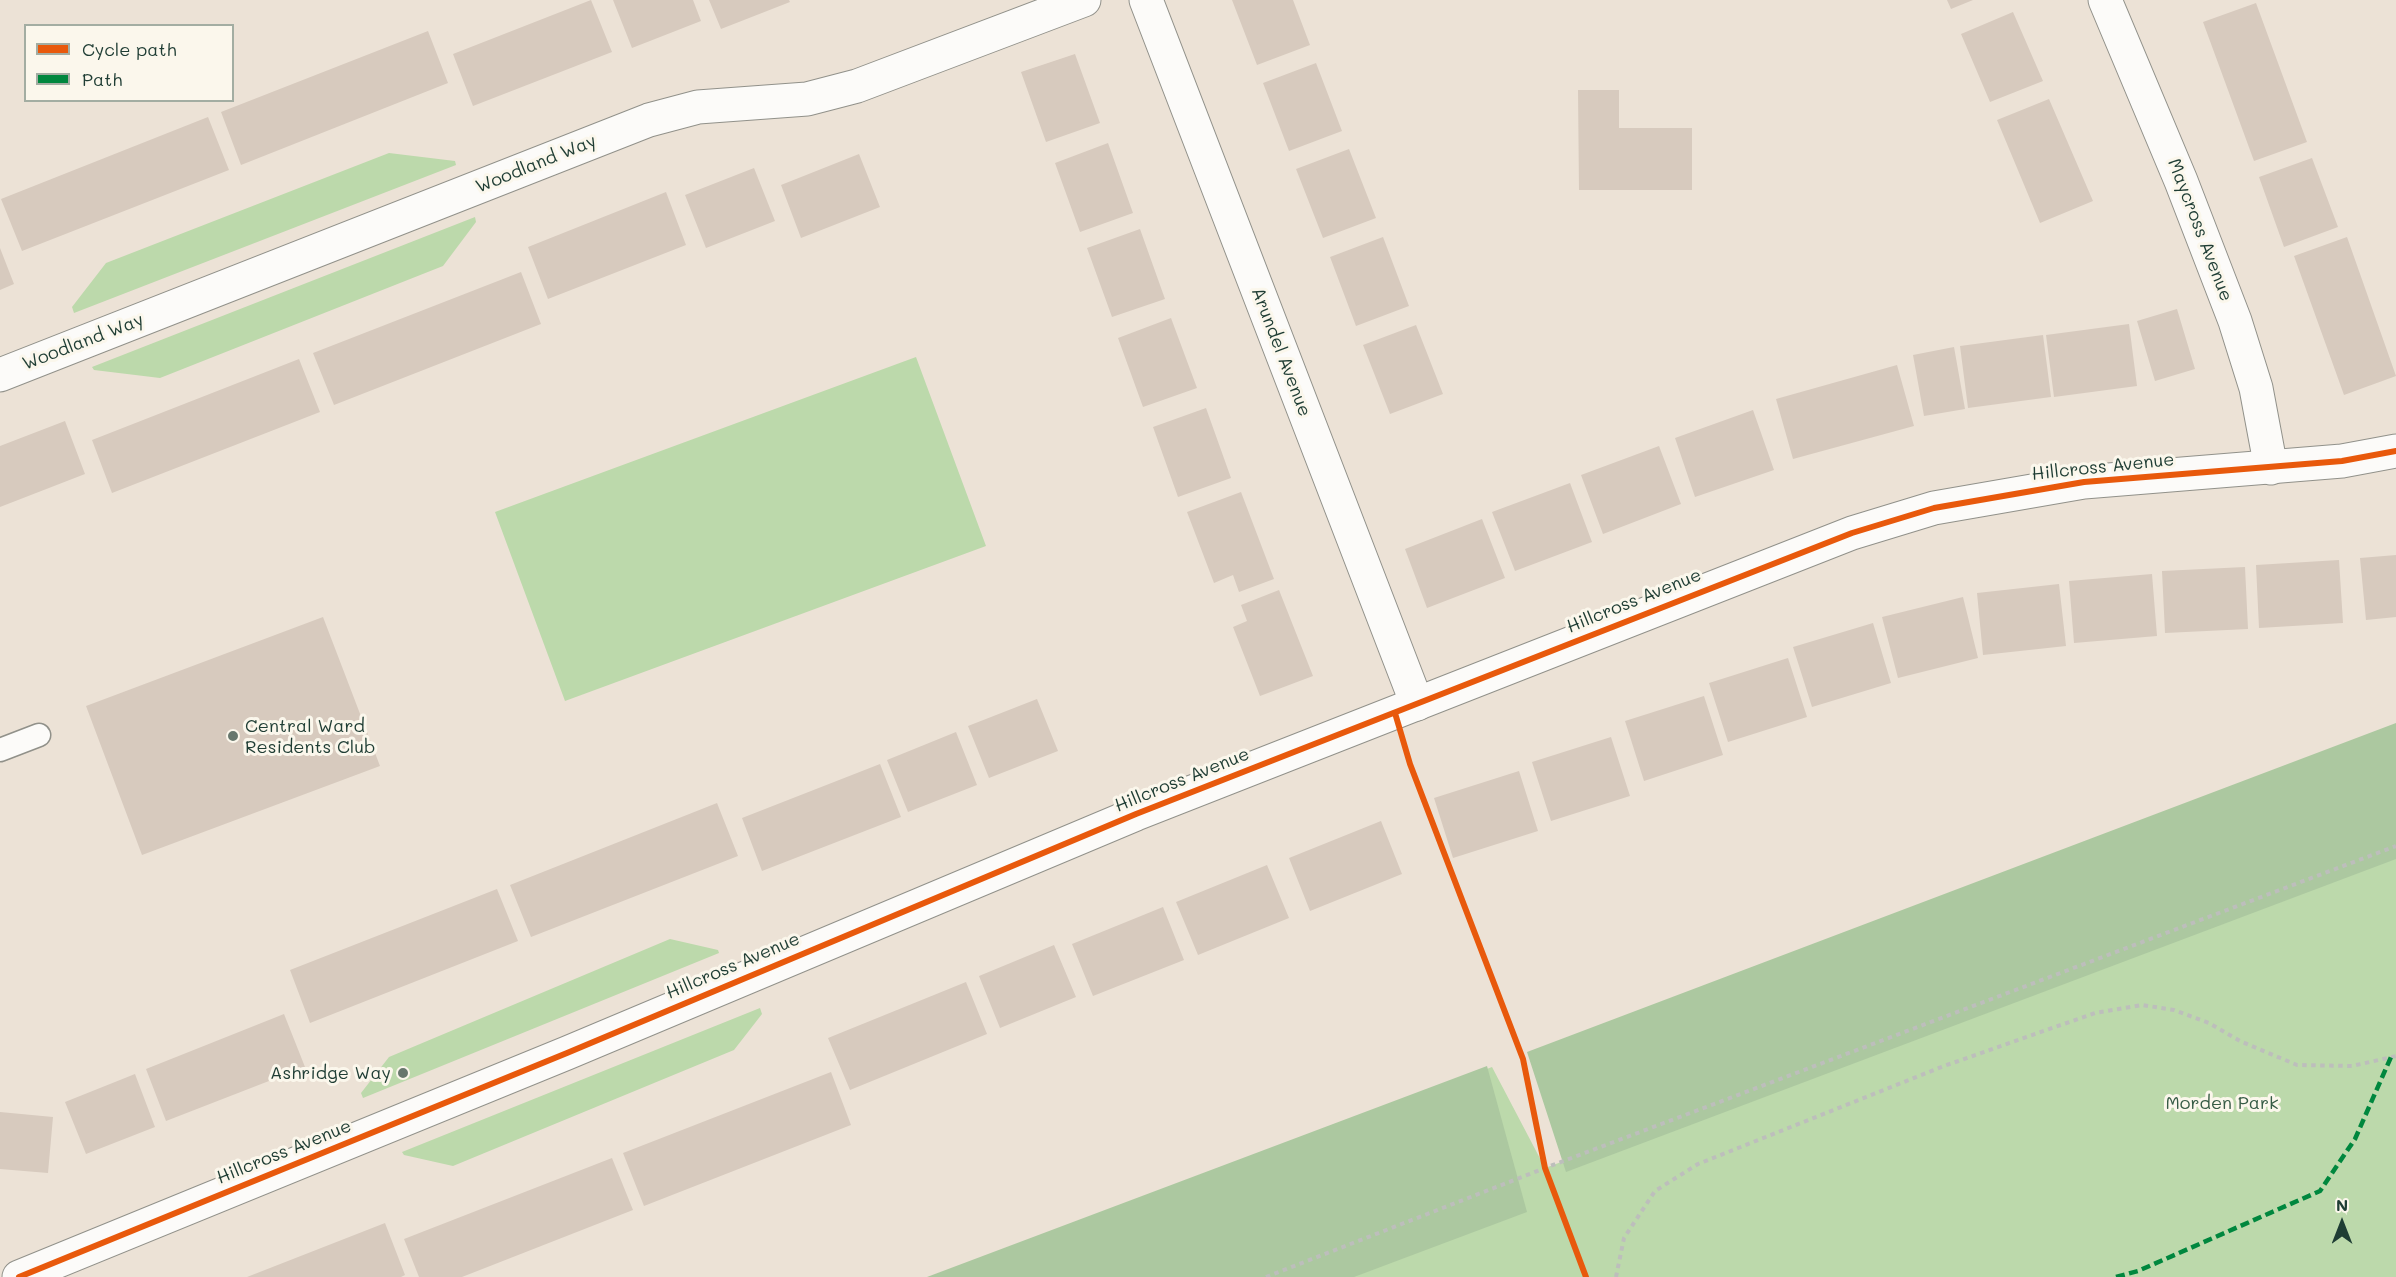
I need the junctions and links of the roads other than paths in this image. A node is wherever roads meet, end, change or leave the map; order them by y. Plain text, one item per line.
1 (1084, 0) edge
2 (1146, 0) edge
3 (2105, 0) edge
4 (0, 375) edge
5 (2396, 451) edge
6 (2271, 468) junction
7 (1417, 704) junction
8 (39, 735) dead end
9 (0, 750) edge
10 (19, 1277) edge

1 - 4 street, Woodland Way
2 - 7 street, Arundel Avenue
3 - 6 street, Maycross Avenue
5 - 6 street, Hillcross Avenue
6 - 7 street, Hillcross Avenue
7 - 10 street, Hillcross Avenue
8 - 9 lane

